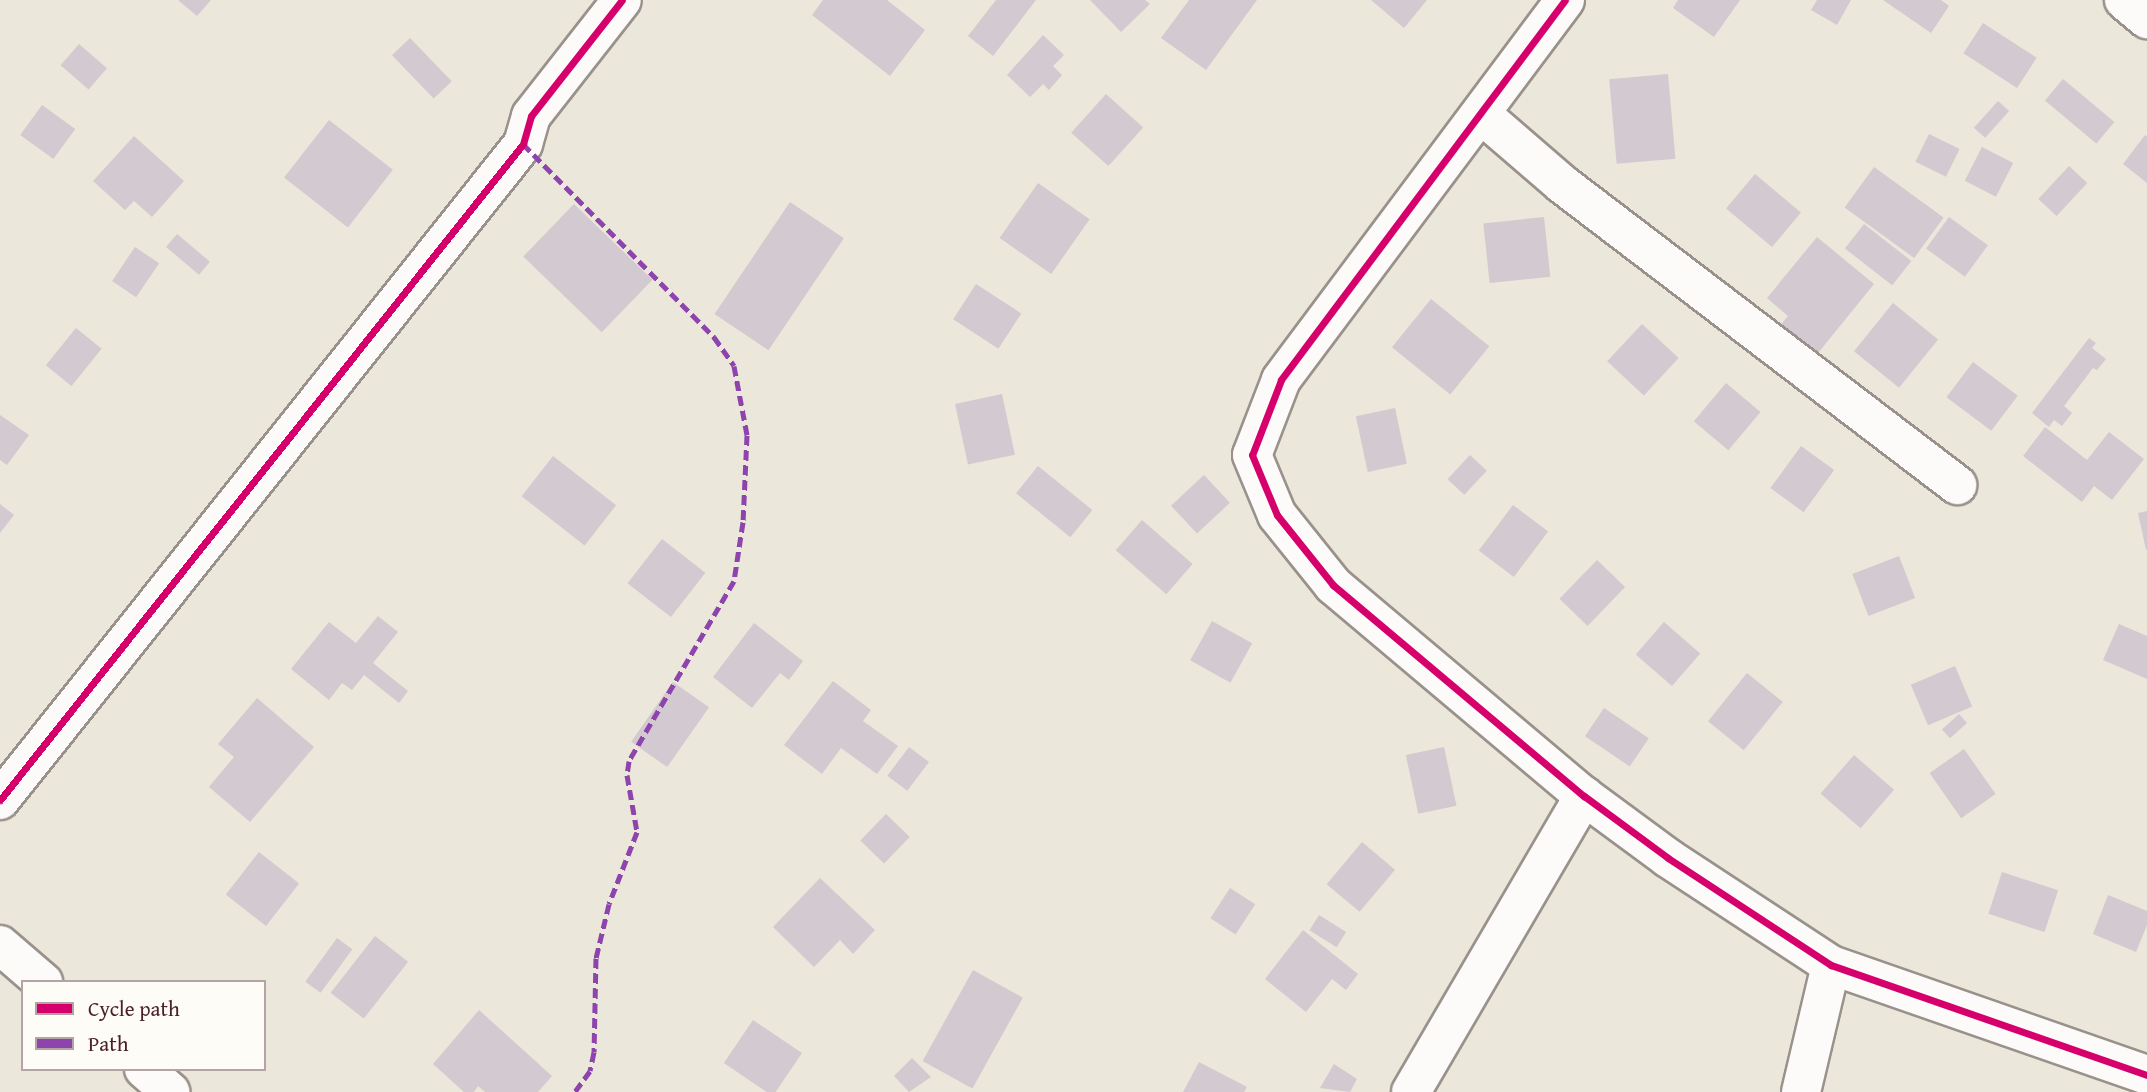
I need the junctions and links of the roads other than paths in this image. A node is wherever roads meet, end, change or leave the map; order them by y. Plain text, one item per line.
1 (622, 0) edge
2 (1565, 0) edge
3 (2124, 0) edge
4 (2147, 19) edge
5 (1481, 114) junction
6 (1956, 485) dead end
7 (1584, 796) junction
8 (0, 800) edge
9 (0, 945) edge
10 (1831, 965) junction
11 (41, 980) edge
12 (146, 1071) edge
13 (2147, 1075) edge
14 (170, 1092) edge
15 (1411, 1092) edge
16 (1801, 1092) edge

1 - 8 street
2 - 5 street
3 - 4 street
5 - 6 street
5 - 7 street
7 - 10 street
7 - 15 street
9 - 11 street
10 - 13 street
10 - 16 street
12 - 14 street

